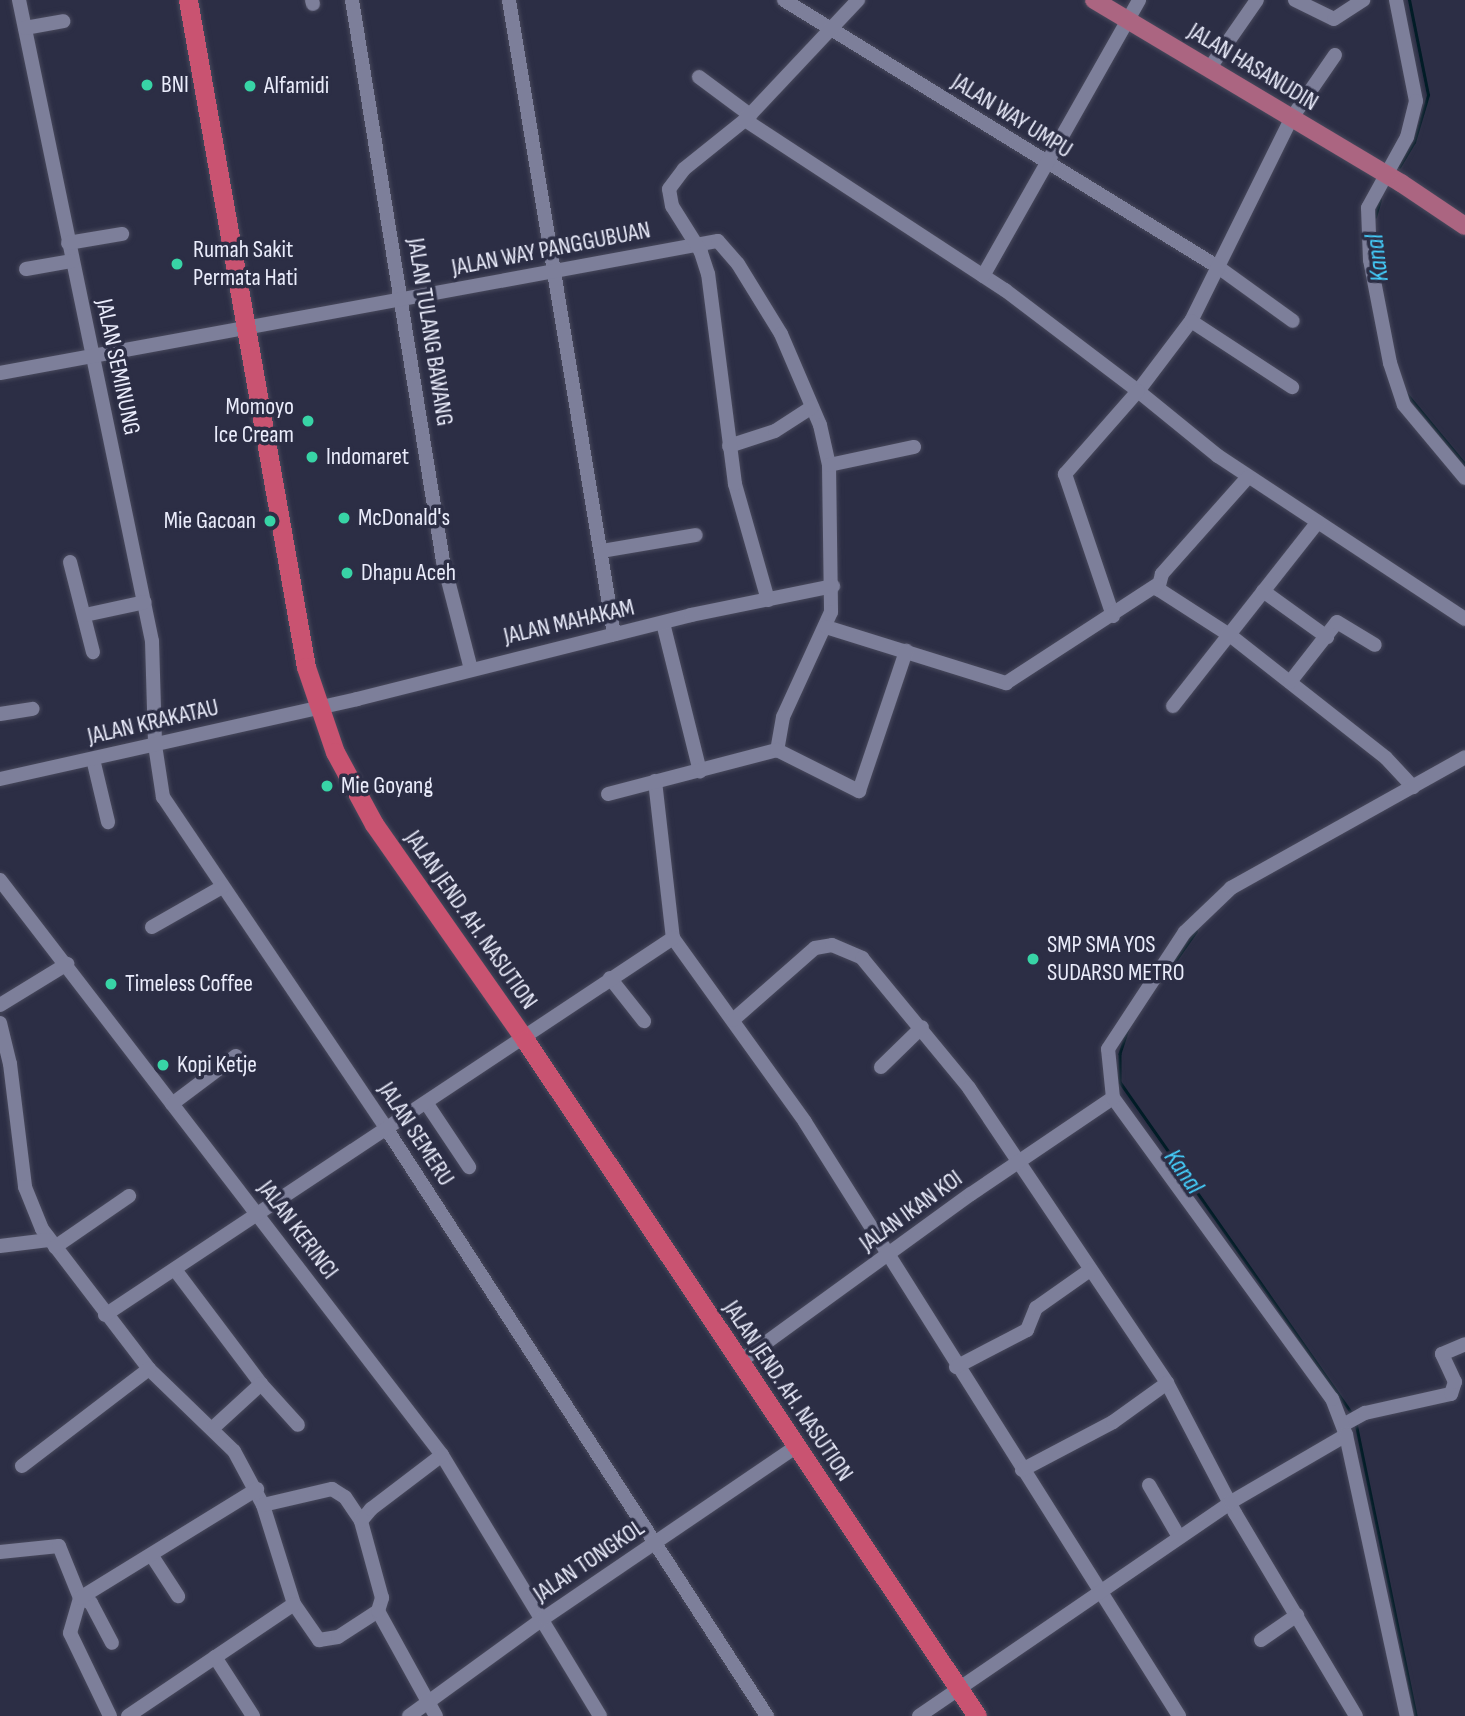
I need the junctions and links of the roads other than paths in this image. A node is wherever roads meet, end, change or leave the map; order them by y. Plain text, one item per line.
1 (19, 0) edge
2 (188, 0) edge
3 (352, 0) edge
4 (509, 0) edge
5 (784, 0) edge
6 (858, 0) edge
7 (1094, 0) edge
8 (1139, 0) edge
9 (1257, 0) edge
10 (1295, 0) edge
11 (1363, 0) edge
12 (1396, 0) edge
13 (1128, 20) junction
14 (63, 21) dead end
15 (25, 28) junction
16 (830, 30) junction
17 (1335, 55) dead end
18 (1209, 69) junction
19 (699, 77) dead end
20 (747, 117) junction
21 (1291, 119) junction
22 (1045, 164) junction
23 (1391, 177) junction
24 (1465, 226) edge
25 (122, 234) dead end
26 (68, 243) junction
27 (696, 244) junction
28 (72, 261) junction
29 (1218, 267) junction
30 (26, 269) dead end
31 (555, 272) junction
32 (983, 276) junction
33 (402, 299) junction
34 (1191, 321) junction
35 (1293, 321) dead end
36 (248, 327) junction
37 (91, 356) junction
38 (0, 373) edge
39 (1292, 387) dead end
40 (1138, 391) junction
41 (812, 407) junction
42 (729, 446) junction
43 (914, 447) dead end
44 (829, 465) junction
45 (1248, 477) junction
46 (1465, 478) edge
47 (1318, 522) junction
48 (696, 535) dead end
49 (602, 551) junction
50 (71, 562) dead end
51 (1157, 585) junction
52 (833, 586) junction
53 (1263, 591) junction
54 (768, 600) junction
55 (145, 601) junction
56 (85, 615) junction
57 (1113, 616) junction
58 (1465, 619) edge
59 (663, 623) junction
60 (826, 627) junction
61 (614, 634) junction
62 (1231, 636) junction
63 (1327, 637) junction
64 (1375, 645) dead end
65 (906, 651) junction
66 (93, 652) dead end
67 (471, 669) junction
68 (1290, 682) junction
69 (1174, 706) dead end
70 (317, 708) junction
71 (33, 709) dead end
72 (0, 714) edge
73 (155, 745) junction
74 (777, 750) junction
75 (1465, 757) edge
76 (93, 759) junction
77 (700, 771) junction
78 (0, 779) edge
79 (655, 781) junction
80 (1413, 787) junction
81 (608, 794) dead end
82 (107, 822) dead end
83 (0, 880) edge
84 (222, 887) junction
85 (152, 927) dead end
86 (673, 938) junction
87 (68, 964) junction
88 (610, 978) junction
89 (0, 1005) edge
90 (733, 1020) junction
91 (644, 1021) dead end
92 (0, 1023) edge
93 (922, 1027) junction
94 (525, 1040) junction
95 (236, 1056) dead end
96 (881, 1067) dead end
97 (1114, 1098) junction
98 (172, 1104) junction
99 (427, 1104) junction
100 (386, 1128) junction
101 (1018, 1162) junction
102 (469, 1167) dead end
103 (129, 1196) dead end
104 (259, 1215) junction
105 (52, 1243) junction
106 (0, 1246) edge
107 (888, 1256) junction
108 (1090, 1270) junction
109 (176, 1271) junction
110 (105, 1315) junction
111 (1465, 1344) edge
112 (738, 1363) junction
113 (956, 1367) junction
114 (149, 1369) junction
115 (1167, 1383) junction
116 (261, 1384) junction
117 (298, 1425) dead end
118 (214, 1427) junction
119 (1345, 1428) junction
120 (796, 1447) junction
121 (442, 1455) junction
122 (22, 1466) dead end
123 (1022, 1470) junction
124 (1149, 1485) dead end
125 (257, 1489) junction
126 (1231, 1502) junction
127 (263, 1505) junction
128 (361, 1521) junction
129 (1179, 1537) junction
130 (653, 1545) junction
131 (0, 1552) edge
132 (152, 1556) junction
133 (1102, 1590) junction
134 (178, 1597) dead end
135 (80, 1598) junction
136 (294, 1604) junction
137 (378, 1611) junction
138 (1297, 1615) junction
139 (544, 1618) junction
140 (1261, 1640) dead end
141 (112, 1643) dead end
142 (215, 1657) junction
143 (958, 1689) junction
144 (433, 1709) edge
145 (110, 1716) edge
146 (128, 1716) edge
147 (253, 1716) edge
148 (409, 1716) edge
149 (600, 1716) edge
150 (766, 1716) edge
151 (919, 1716) edge
152 (977, 1716) edge
153 (1179, 1716) edge
154 (1356, 1716) edge
155 (1407, 1716) edge

1 - 15 street, JALAN SEMINUNG
2 - 36 highway, JALAN JEND. AH. NASUTION
3 - 33 street, JALAN TULANG BAWANG
4 - 31 street
5 - 16 street, JALAN WAY UMPU
6 - 16 street
7 - 13 main road, JALAN HASANUDIN
8 - 13 street
9 - 18 street
10 - 11 street
12 - 23 street
13 - 18 main road, JALAN HASANUDIN
13 - 22 street
14 - 15 street
15 - 26 street, JALAN SEMINUNG
16 - 20 street
16 - 22 street, JALAN WAY UMPU
17 - 21 street
18 - 21 main road, JALAN HASANUDIN
19 - 20 street
20 - 27 street
20 - 32 street
21 - 23 main road, JALAN HASANUDIN
21 - 29 street
22 - 29 street, JALAN WAY UMPU
22 - 32 street
23 - 24 main road, JALAN HASANUDIN
23 - 46 street
25 - 26 street
26 - 28 street, JALAN SEMINUNG
27 - 31 street, JALAN WAY PANGGUBUAN
27 - 41 street
27 - 42 street
28 - 30 street
28 - 37 street, JALAN SEMINUNG
29 - 34 street
29 - 35 street, JALAN WAY UMPU
31 - 33 street, JALAN WAY PANGGUBUAN
31 - 49 street
32 - 40 street
33 - 36 street, JALAN WAY PANGGUBUAN
33 - 67 street, JALAN TULANG BAWANG
34 - 39 street
34 - 40 street
36 - 37 street, JALAN WAY PANGGUBUAN
36 - 70 highway, JALAN JEND. AH. NASUTION
37 - 38 street, JALAN WAY PANGGUBUAN
37 - 55 street, JALAN SEMINUNG
40 - 45 street
40 - 57 street
41 - 42 street
41 - 44 street
42 - 54 street
43 - 44 street
44 - 52 street
45 - 47 street
45 - 51 street
47 - 53 street
47 - 58 street
48 - 49 street
49 - 61 street
50 - 56 street
51 - 57 street
51 - 62 street
52 - 54 street, JALAN MAHAKAM
52 - 60 street
53 - 62 street
53 - 63 street
54 - 59 street, JALAN MAHAKAM
55 - 56 street
55 - 73 street, JALAN SEMINUNG
56 - 66 street
57 - 65 street
59 - 61 street, JALAN MAHAKAM
59 - 77 street
60 - 65 street
60 - 74 street
61 - 67 street, JALAN MAHAKAM
62 - 68 street
62 - 69 street
63 - 64 street
63 - 68 street
65 - 74 street
67 - 70 street, JALAN MAHAKAM
68 - 80 street
70 - 73 street, JALAN KRAKATAU
70 - 94 highway, JALAN JEND. AH. NASUTION
71 - 72 street
73 - 76 street, JALAN KRAKATAU
73 - 84 street, JALAN SEMERU
74 - 77 street
75 - 80 street
76 - 78 street, JALAN KRAKATAU
76 - 82 street
77 - 79 street
79 - 81 street
79 - 86 street
80 - 97 street
83 - 87 street, JALAN KERINCI
84 - 85 street
84 - 100 street, JALAN SEMERU
86 - 88 street
86 - 90 street
87 - 89 street
87 - 98 street, JALAN KERINCI
88 - 91 street
88 - 94 street
90 - 93 street
90 - 107 street
92 - 105 street
93 - 96 street
93 - 101 street
94 - 99 street
94 - 112 highway, JALAN JEND. AH. NASUTION
95 - 98 street
97 - 101 street, JALAN IKAN KOI
97 - 119 street
98 - 104 street, JALAN KERINCI
99 - 100 street
99 - 102 street
100 - 104 street
100 - 130 street, JALAN SEMERU
101 - 107 street, JALAN IKAN KOI
101 - 108 street
103 - 105 street
104 - 109 street
104 - 121 street, JALAN KERINCI
105 - 106 street
105 - 110 street
107 - 112 street, JALAN IKAN KOI
107 - 113 street
108 - 113 street
108 - 115 street
109 - 110 street
109 - 116 street
110 - 114 street
111 - 119 street
112 - 120 highway, JALAN JEND. AH. NASUTION
113 - 123 street
114 - 118 street
114 - 122 street
115 - 123 street
115 - 126 street
116 - 117 street
116 - 118 street
118 - 125 street
119 - 126 street
119 - 155 street
120 - 130 street, JALAN TONGKOL
120 - 143 highway, JALAN JEND. AH. NASUTION
121 - 128 street
121 - 139 street, JALAN KERINCI
123 - 133 street
124 - 129 street
125 - 127 street
125 - 132 street
126 - 129 street
126 - 138 street
127 - 128 street
127 - 136 street
128 - 137 street
129 - 133 street
130 - 139 street, JALAN TONGKOL
130 - 150 street, JALAN SEMERU
131 - 135 street
132 - 134 street
132 - 135 street
133 - 143 street
133 - 153 street
135 - 141 street
135 - 145 street
136 - 137 street
136 - 142 street
137 - 144 street
138 - 140 street
138 - 154 street
139 - 144 street, JALAN TONGKOL
139 - 149 street, JALAN KERINCI
142 - 146 street
142 - 147 street
143 - 151 street
143 - 152 highway, JALAN JEND. AH. NASUTION
144 - 148 street, JALAN TONGKOL

